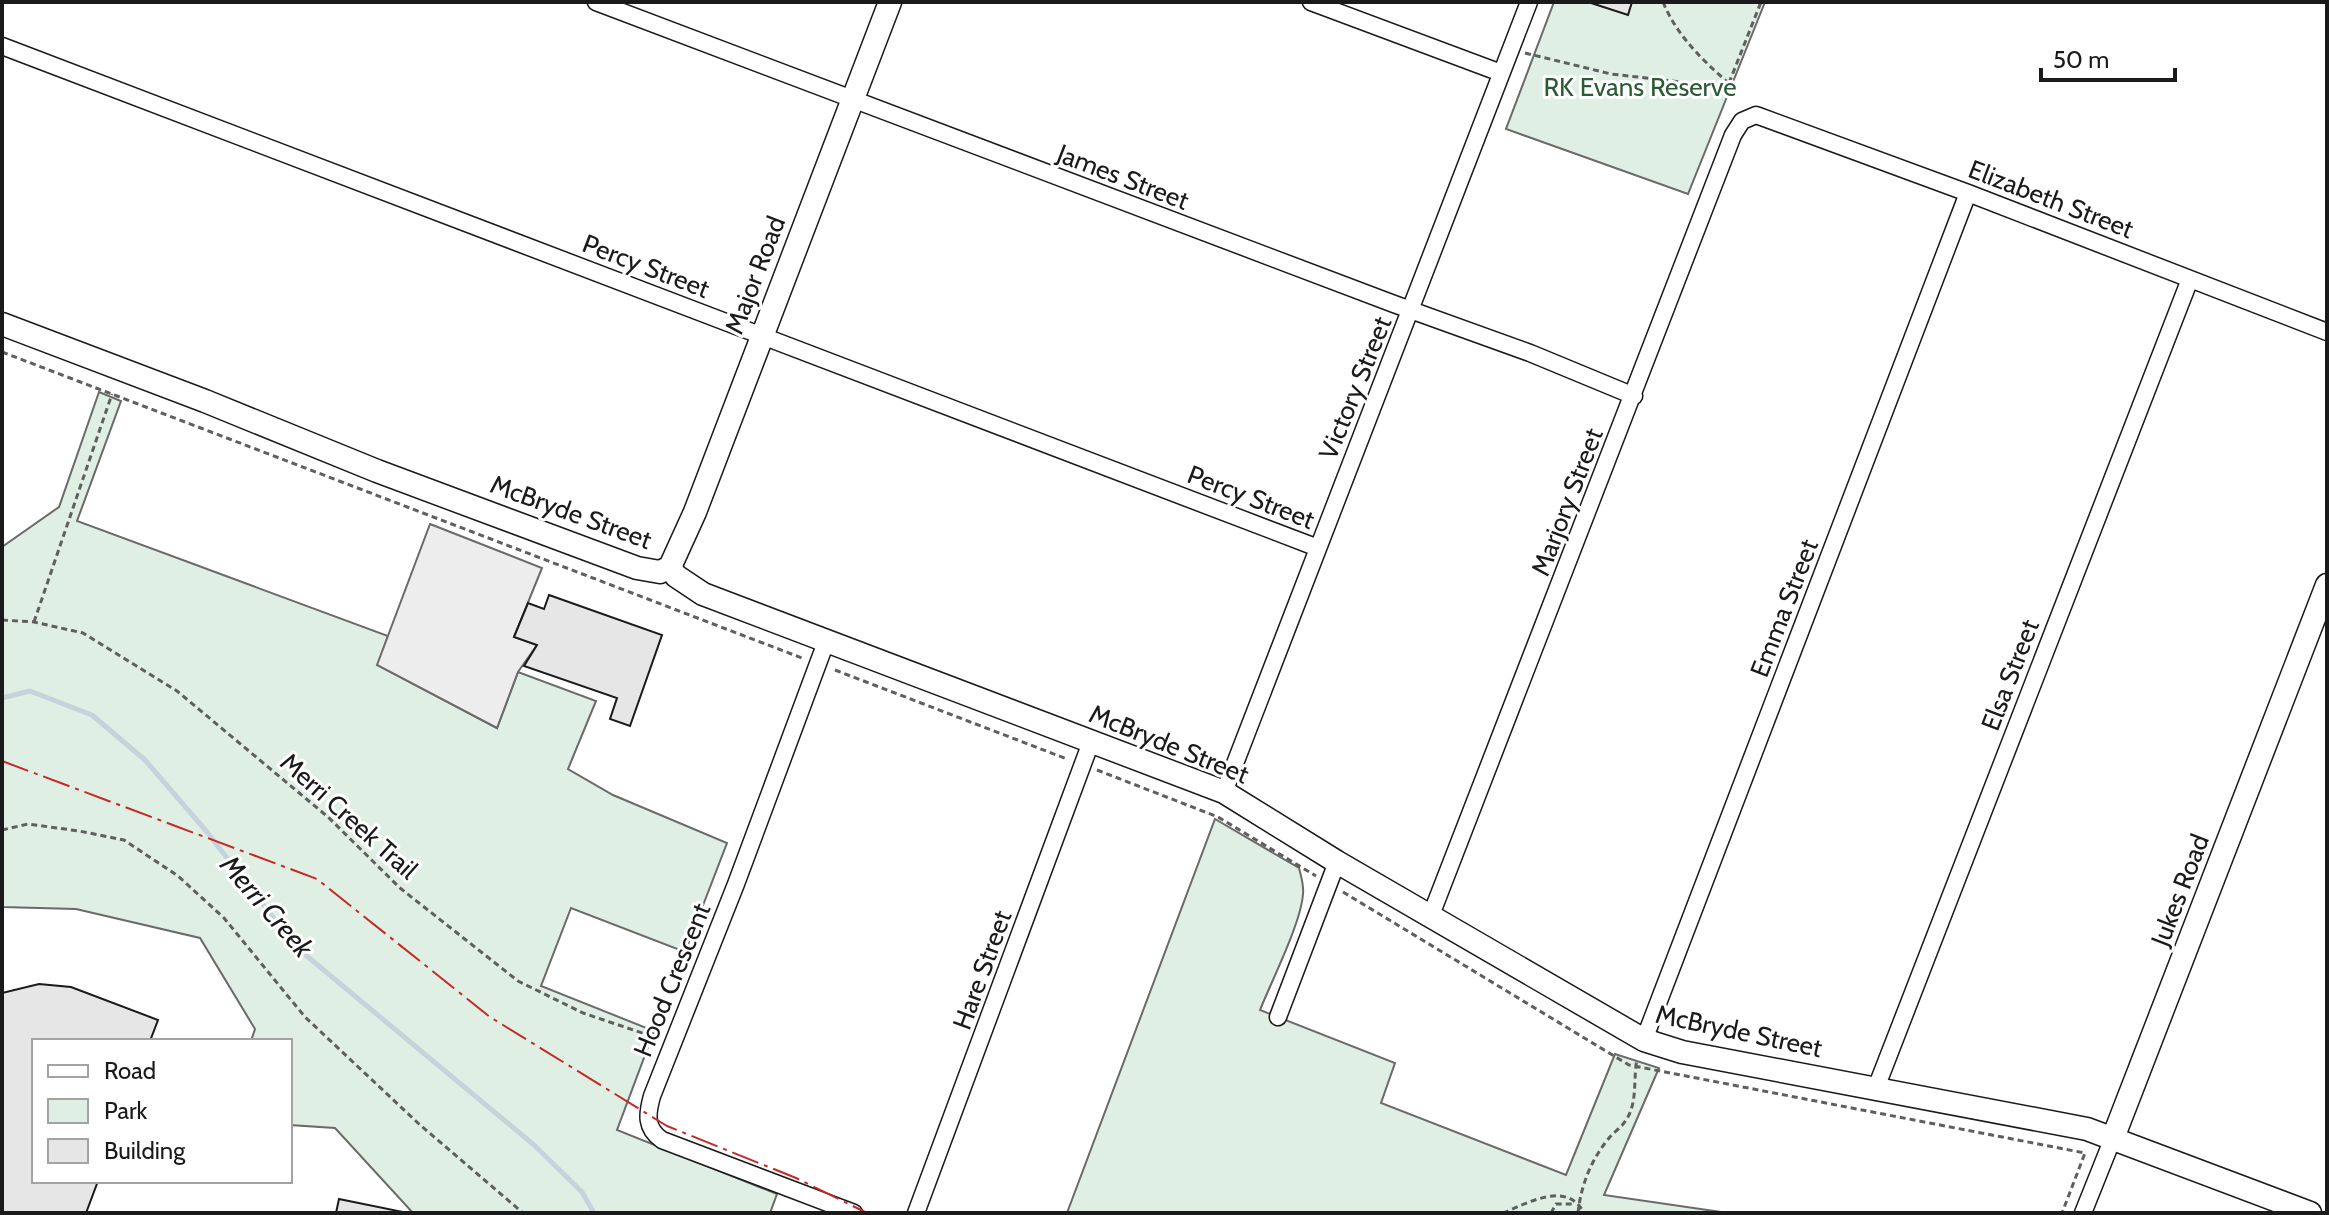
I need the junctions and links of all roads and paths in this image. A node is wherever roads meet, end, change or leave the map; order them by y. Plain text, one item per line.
1 (596, 2) edge
2 (890, 2) edge
3 (1311, 2) edge
4 (1529, 2) edge
5 (1663, 2) edge
6 (1761, 2) edge
7 (2, 46) edge
8 (1510, 49) junction
9 (1501, 73) junction
10 (1729, 83) junction
11 (852, 100) junction
12 (1756, 115) joint
13 (1968, 193) junction
14 (2190, 279) junction
15 (1411, 310) junction
16 (2, 324) edge
17 (2327, 332) edge
18 (762, 337) junction
19 (112, 394) dead end
20 (1634, 396) junction
21 (1318, 548) junction
22 (670, 567) junction
23 (2327, 585) edge
24 (2, 620) edge
25 (34, 622) junction
26 (826, 642) junction
27 (1091, 742) junction
28 (1224, 792) junction
29 (2, 830) edge
30 (1337, 862) junction
31 (1431, 915) junction
32 (1278, 1017) dead end
33 (1644, 1040) junction
34 (673, 1043) junction
35 (1876, 1088) junction
36 (2113, 1138) junction
37 (1579, 1204) junction
38 (523, 1213) edge
39 (854, 1213) edge
40 (916, 1213) edge
41 (1503, 1213) edge
42 (1551, 1213) edge
43 (1578, 1213) edge
44 (1584, 1213) edge
45 (2083, 1213) edge
46 (2310, 1213) edge

1 - 11 street, James Street
2 - 11 street, Major Road
3 - 9 street
4 - 8 street, Victory Street
5 - 10 path
6 - 10 path
7 - 18 street, Percy Street
8 - 9 street, Victory Street
8 - 10 path
9 - 15 street, Victory Street
11 - 15 street, James Street
11 - 18 street, Major Road
12 - 13 street, Elizabeth Street
12 - 20 street, Marjory Street
13 - 14 street, Elizabeth Street
13 - 33 street, Emma Street
14 - 17 street, Elizabeth Street
14 - 35 street, Elsa Street
15 - 20 street, James Street
15 - 21 street, Victory Street
16 - 22 street, McBryde Street
18 - 21 street, Percy Street
18 - 22 street, Major Road
19 - 25 path
20 - 31 street, Marjory Street
21 - 28 street, Victory Street
22 - 26 street, McBryde Street
23 - 36 street, Jukes Road
24 - 25 path, Merri Creek Trail
25 - 34 path, Merri Creek Trail
26 - 27 street, McBryde Street
26 - 34 street, Hood Crescent
27 - 28 street, McBryde Street
27 - 40 street, Hare Street
28 - 30 street, McBryde Street
29 - 38 path
30 - 31 street, McBryde Street
30 - 32 street
31 - 33 street, McBryde Street
33 - 35 street, McBryde Street
33 - 37 path
34 - 39 street, Hood Crescent
35 - 36 street, McBryde Street
36 - 45 street, Jukes Road
36 - 46 street, McBryde Street
37 - 41 path
37 - 42 path
37 - 43 path
37 - 44 path

